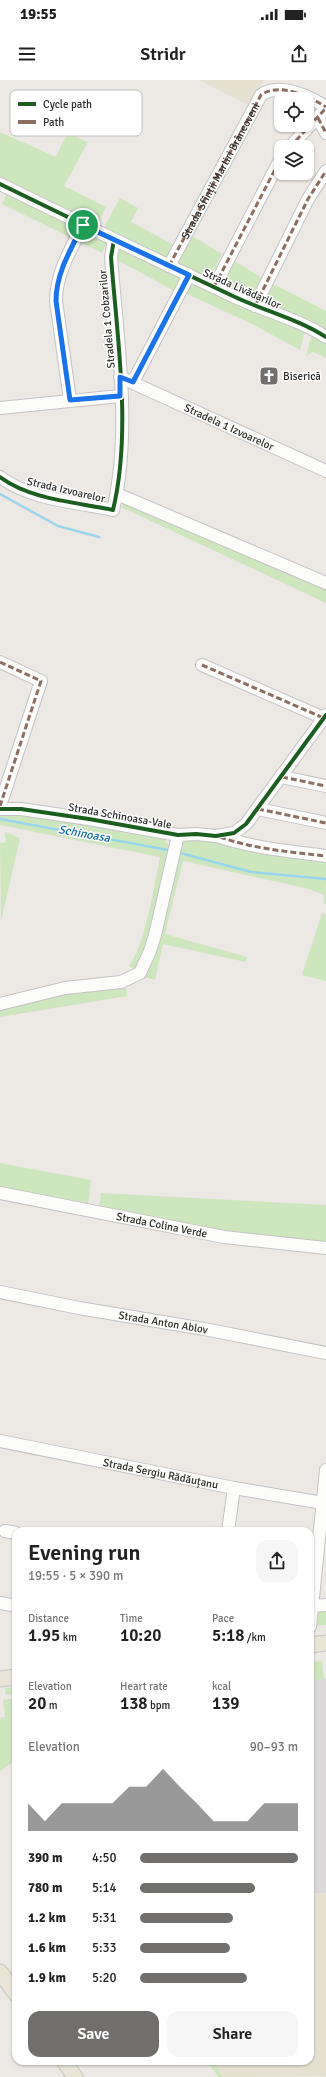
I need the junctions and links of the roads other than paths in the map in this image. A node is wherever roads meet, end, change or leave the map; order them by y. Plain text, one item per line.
1 (326, 107) edge
2 (318, 118) junction
3 (326, 133) edge
4 (297, 140) edge
5 (274, 171) edge
6 (326, 171) edge
7 (1, 188) edge
8 (83, 225) junction
9 (114, 240) junction
10 (169, 266) junction
11 (189, 275) junction
12 (214, 287) junction
13 (255, 306) junction
14 (326, 337) edge
15 (120, 377) junction
16 (133, 382) junction
17 (120, 396) junction
18 (70, 400) junction
19 (0, 408) edge
20 (326, 471) edge
21 (0, 477) edge
22 (116, 494) junction
23 (326, 584) edge
24 (0, 662) edge
25 (202, 665) dead end
26 (326, 717) edge
27 (282, 777) junction
28 (326, 786) edge
29 (0, 808) edge
30 (258, 809) junction
31 (326, 823) edge
32 (178, 835) junction
33 (216, 836) junction
34 (326, 856) edge
35 (0, 1004) edge
36 (0, 1193) edge
37 (326, 1248) edge
38 (0, 1292) edge
39 (326, 1353) edge
40 (0, 1442) edge
41 (326, 1470) edge
42 (234, 1488) junction
43 (322, 1503) junction
44 (229, 1527) edge
45 (314, 1585) edge
46 (0, 1603) edge
47 (326, 1604) edge
48 (12, 1605) edge
49 (314, 1606) edge
50 (326, 1643) edge
51 (314, 1644) edge
52 (12, 1678) edge
53 (0, 1679) edge
54 (0, 1972) edge
55 (12, 1988) edge
56 (67, 2065) edge
57 (75, 2077) edge

1 - 2 street
1 - 10 street, Strada Sfînții Martiri Brâncoveni
2 - 3 street
2 - 4 street
5 - 12 street
6 - 13 street
7 - 8 street, Strada Livădarilor
8 - 9 street, Strada Livădarilor
8 - 18 street
9 - 10 street, Strada Livădarilor
9 - 15 street, Stradela 1 Cobzarilor
10 - 11 street, Strada Livădarilor
11 - 12 street, Strada Livădarilor
11 - 16 street
12 - 13 street, Strada Livădarilor
13 - 14 street, Strada Livădarilor
15 - 16 street, Stradela 1 Izvoarelor
15 - 17 street, Stradela 1 Cobzarilor
16 - 20 street, Stradela 1 Izvoarelor
17 - 18 street
17 - 22 street, Strada Izvoarelor
18 - 19 street
21 - 22 street, Strada Izvoarelor
22 - 23 street, Strada Izvoarelor
24 - 29 street, Strada Schinoasa-Vale
25 - 26 street, Strada Schinoasa-Vale
26 - 27 street, Strada Schinoasa-Vale
27 - 28 street
27 - 30 street, Strada Schinoasa-Vale
29 - 32 street, Strada Schinoasa-Vale
30 - 31 street
30 - 33 street, Strada Schinoasa-Vale
32 - 33 street, Strada Schinoasa-Vale
32 - 35 street
33 - 34 street, Strada Schinoasa-Vale
36 - 37 street, Strada Colina Verde
38 - 39 street, Strada Anton Ablov
40 - 42 street, Strada Sergiu Rădăuțanu
41 - 43 street
42 - 43 street, Strada Sergiu Rădăuțanu
42 - 44 street
43 - 45 street
46 - 48 street
47 - 49 street
50 - 51 main road
52 - 53 main road
54 - 55 main road
56 - 57 main road

